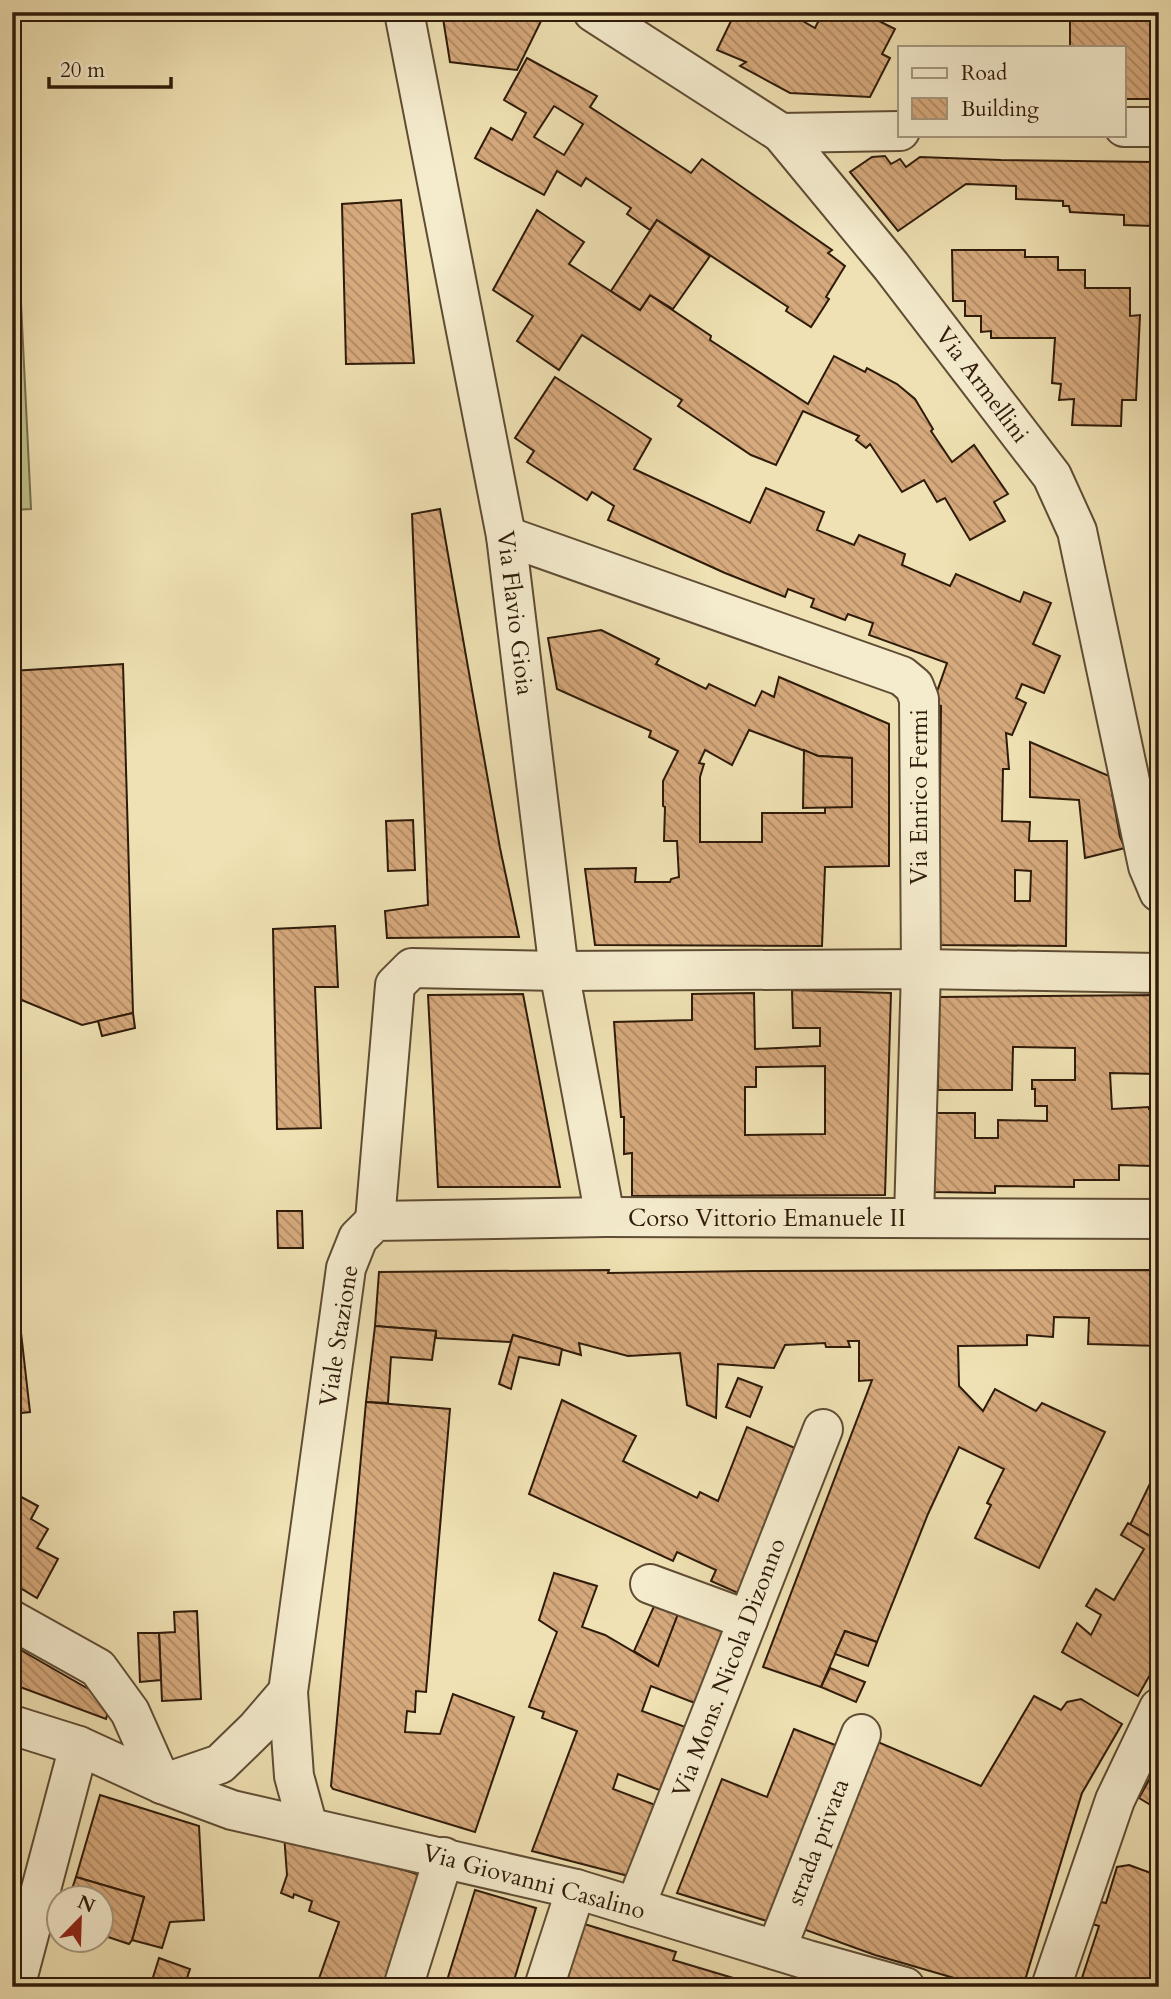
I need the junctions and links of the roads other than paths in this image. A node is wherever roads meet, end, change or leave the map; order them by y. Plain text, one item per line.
1 (404, 12) edge
2 (593, 12) edge
3 (1126, 127) edge
4 (1159, 127) edge
5 (898, 131) edge
6 (781, 133) junction
7 (506, 536) junction
8 (1159, 892) edge
9 (920, 969) junction
10 (559, 971) junction
11 (1159, 973) edge
12 (605, 1217) junction
13 (914, 1218) junction
14 (1159, 1219) edge
15 (375, 1221) junction
16 (823, 1429) dead end
17 (650, 1584) dead end
18 (12, 1620) edge
19 (748, 1620) junction
20 (288, 1692) junction
21 (1159, 1708) edge
22 (12, 1725) edge
23 (860, 1734) dead end
24 (79, 1746) junction
25 (162, 1784) junction
26 (308, 1827) junction
27 (443, 1857) junction
28 (576, 1889) junction
29 (635, 1907) junction
30 (793, 1966) edge
31 (15, 1986) edge
32 (403, 1987) edge
33 (544, 1987) edge
34 (905, 1987) edge
35 (1051, 1987) edge

1 - 7 street, Via Flavio Gioia
2 - 6 street, Via Armellini
3 - 4 street
5 - 6 street
6 - 8 street, Via Armellini
7 - 9 street, Via Enrico Fermi
7 - 10 street, Via Flavio Gioia
9 - 10 street
9 - 11 street
9 - 13 street, Via Enrico Fermi
10 - 12 street, Via Flavio Gioia
10 - 15 street
12 - 13 street, Corso Vittorio Emanuele II
12 - 15 street, Corso Vittorio Emanuele II
13 - 14 street, Corso Vittorio Emanuele II
15 - 20 street, Viale Stazione
16 - 19 street, Via Mons. Nicola Dizonno
17 - 19 street
18 - 25 street
19 - 29 street, Via Mons. Nicola Dizonno
20 - 25 street
20 - 26 street, Viale Stazione
21 - 35 street
22 - 24 street, Via Giovanni Casalino
23 - 30 street, strada privata
24 - 25 street, Via Giovanni Casalino
24 - 31 street
25 - 26 street, Via Giovanni Casalino
26 - 27 street, Via Giovanni Casalino
27 - 28 street, Via Giovanni Casalino
27 - 32 street
28 - 29 street, Via Giovanni Casalino
28 - 33 street
29 - 30 street, Via Giovanni Casalino
30 - 34 street, Via Giovanni Casalino

